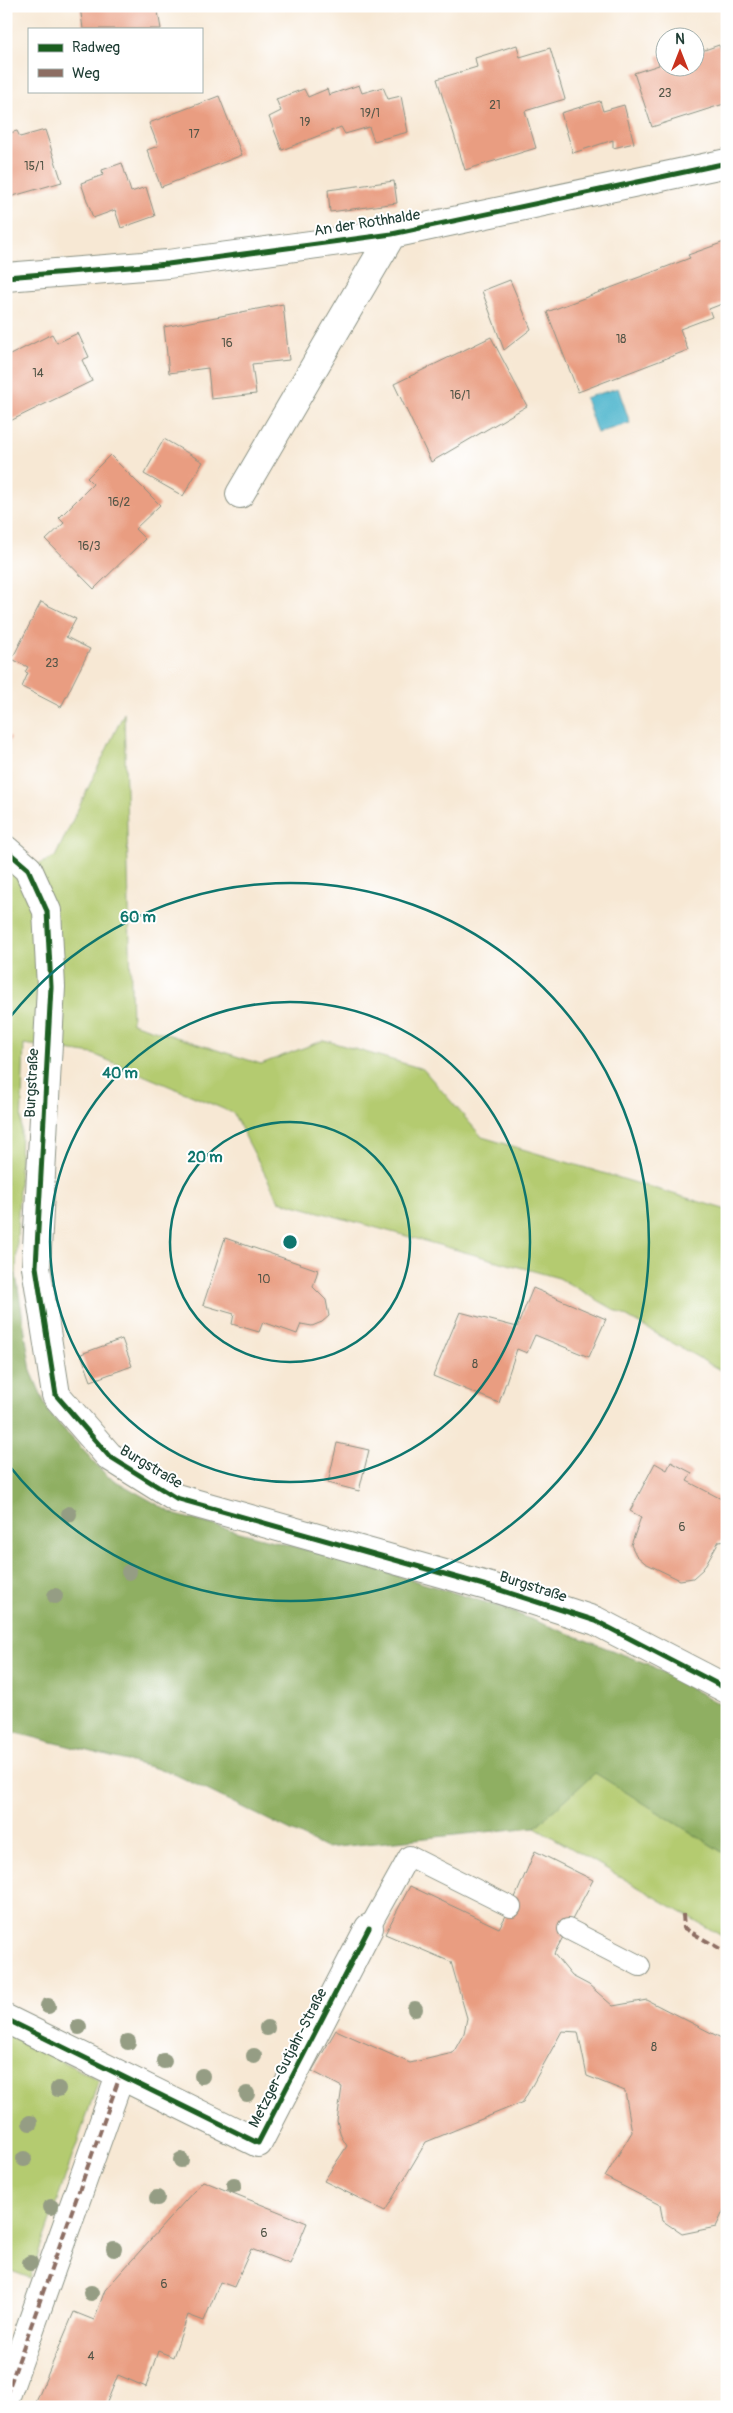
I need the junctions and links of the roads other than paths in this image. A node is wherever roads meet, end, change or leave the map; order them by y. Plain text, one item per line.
1 (727, 163) edge
2 (392, 234) junction
3 (6, 277) edge
4 (240, 494) dead end
5 (6, 850) edge
6 (727, 1689) edge
7 (511, 1907) dead end
8 (369, 1928) joint
9 (568, 1929) dead end
10 (640, 1966) dead end
11 (6, 2019) edge
12 (120, 2076) junction
13 (6, 2396) edge

1 - 2 street, An der Rothhalde
2 - 3 street, An der Rothhalde
2 - 4 street, An der Rothhalde
5 - 6 street, Burgstraße
7 - 8 lane
8 - 12 street, Metzger-Gutjahr-Straße
9 - 10 lane
11 - 12 street
12 - 13 street

